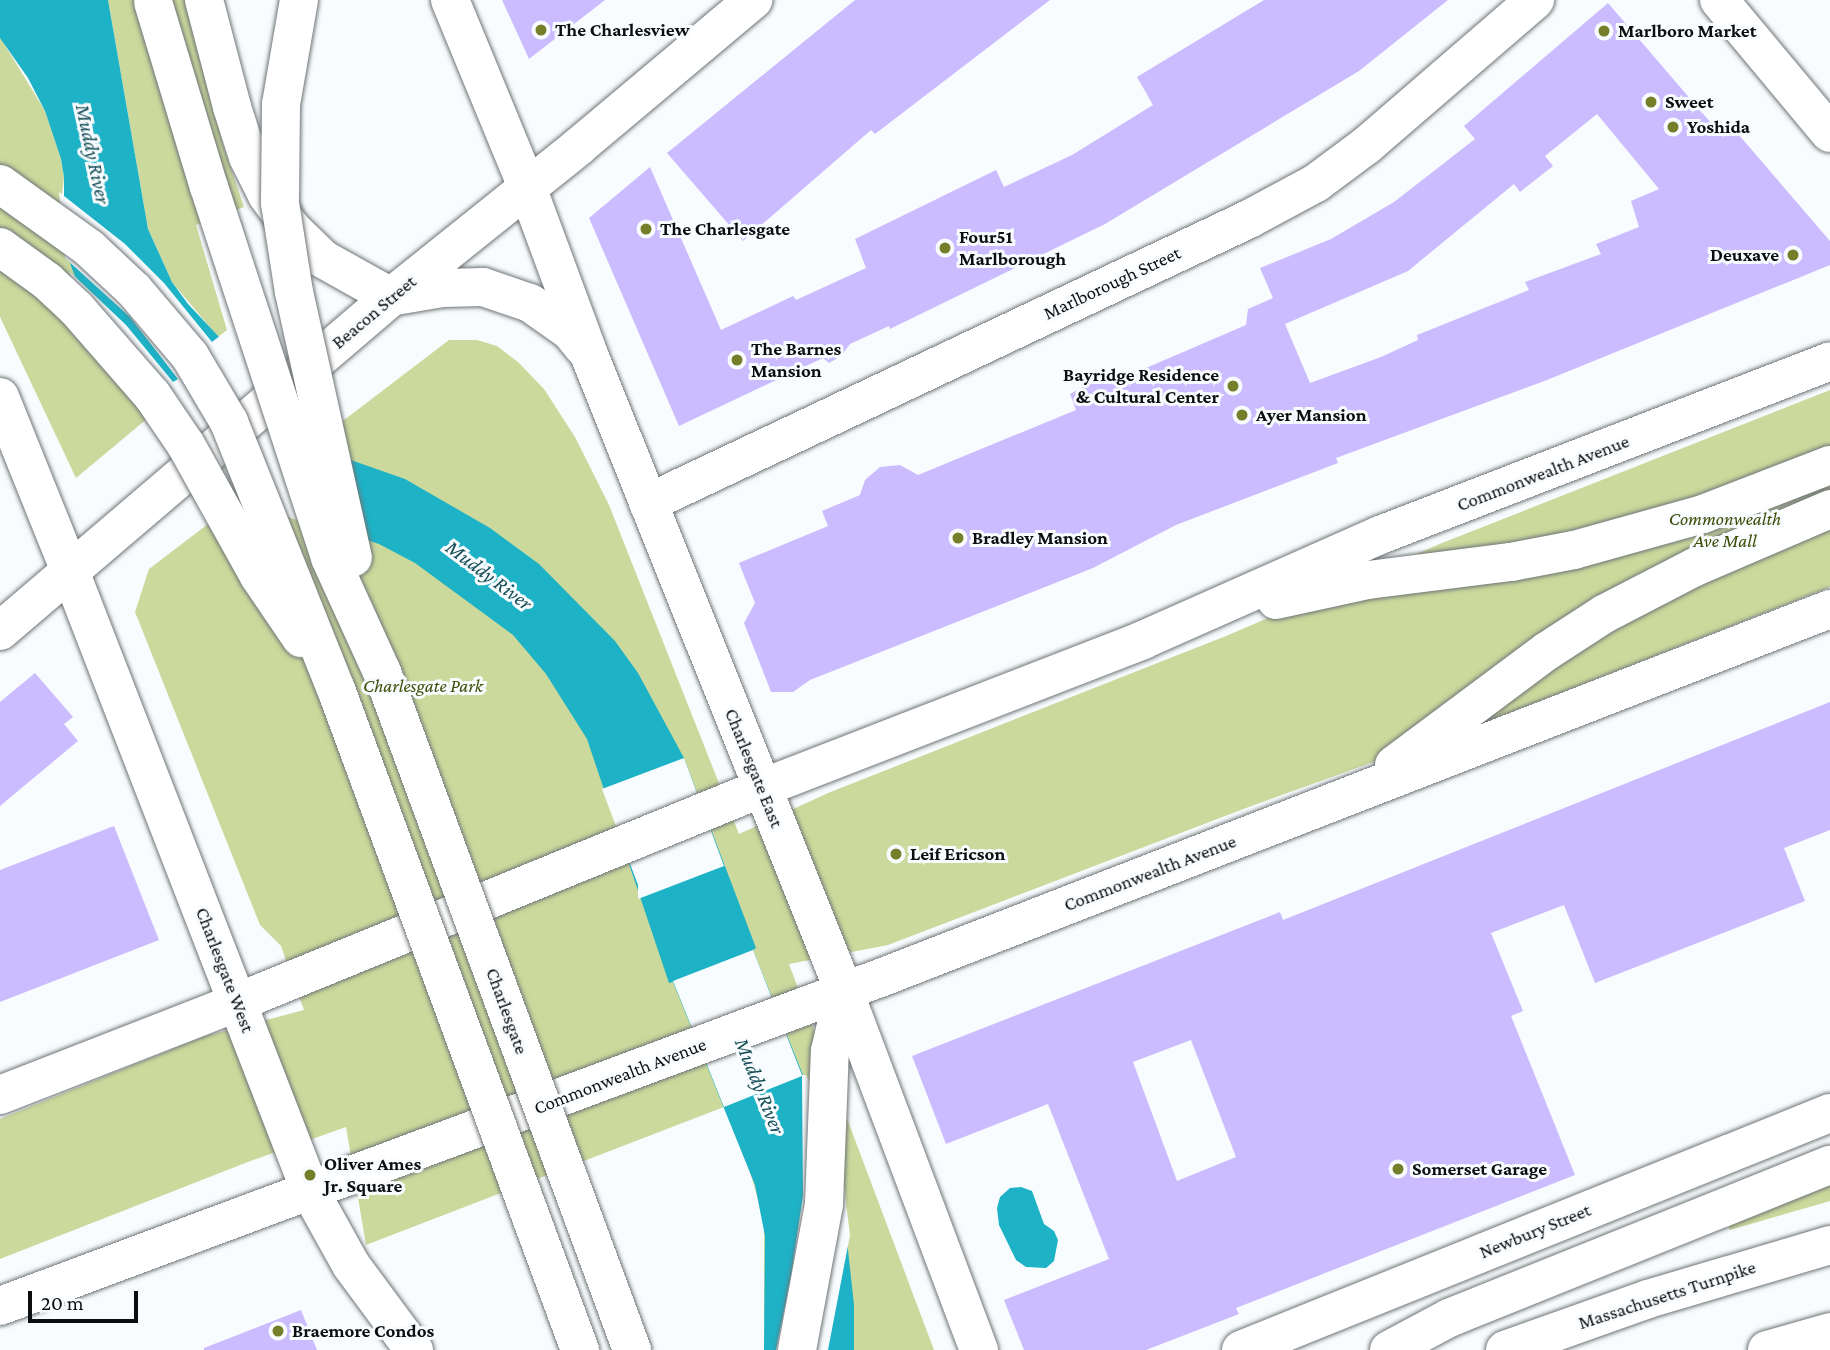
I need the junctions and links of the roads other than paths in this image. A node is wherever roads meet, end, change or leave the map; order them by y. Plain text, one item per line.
1 (204, 0) edge
2 (299, 0) edge
3 (450, 0) edge
4 (753, 0) edge
5 (1535, 0) edge
6 (1719, 0) edge
7 (152, 1) edge
8 (1830, 133) edge
9 (0, 184) edge
10 (527, 187) junction
11 (0, 247) edge
12 (391, 297) junction
13 (588, 352) junction
14 (1830, 361) edge
15 (0, 397) edge
16 (1830, 465) edge
17 (648, 503) junction
18 (1830, 509) edge
19 (70, 571) junction
20 (1830, 609) edge
21 (0, 631) edge
22 (1143, 640) junction
23 (382, 672) junction
24 (336, 689) junction
25 (762, 788) junction
26 (1316, 808) junction
27 (844, 991) junction
28 (238, 1002) junction
29 (0, 1095) edge
30 (1830, 1113) edge
31 (1830, 1165) edge
32 (310, 1193) junction
33 (1830, 1245) edge
34 (0, 1306) edge
35 (1830, 1332) edge
36 (403, 1343) edge
37 (580, 1350) edge
38 (632, 1350) edge
39 (797, 1350) edge
40 (979, 1350) edge
41 (1241, 1350) edge
42 (1390, 1350) edge
43 (1506, 1350) edge
44 (1767, 1350) edge

1 - 12 main road
2 - 23 main road, bridge
3 - 10 main road, Charlesgate East
4 - 10 main road, Beacon Street
5 - 17 main road, Marlborough Street
6 - 8 main road
7 - 23 main road, bridge
9 - 24 main road, bridge
10 - 12 main road, Beacon Street
10 - 13 main road, Charlesgate East
11 - 24 main road, bridge
12 - 13 main road
12 - 19 main road, Beacon Street, bridge
13 - 17 main road, Charlesgate East
14 - 22 main road, Commonwealth Avenue
15 - 19 main road, Charlesgate West
16 - 22 main road, Commonwealth Avenue
17 - 25 main road, Charlesgate East
18 - 26 main road, Commonwealth Avenue
19 - 21 main road, Beacon Street
19 - 28 main road, Charlesgate West
20 - 26 main road, Commonwealth Avenue
22 - 25 main road, Commonwealth Avenue
23 - 38 main road, Charlesgate, bridge
24 - 37 main road, bridge
25 - 27 main road, Charlesgate East
25 - 28 main road, Commonwealth Avenue
26 - 27 main road, Commonwealth Avenue
27 - 32 main road, Commonwealth Avenue
27 - 39 main road
27 - 40 main road, Charlesgate East
28 - 29 main road, Commonwealth Avenue
28 - 32 main road, Charlesgate West
30 - 41 main road, Newbury Street
31 - 42 main road
32 - 34 main road, Commonwealth Avenue
32 - 36 main road, Charlesgate West
33 - 43 main road, Massachusetts Turnpike
35 - 44 main road

